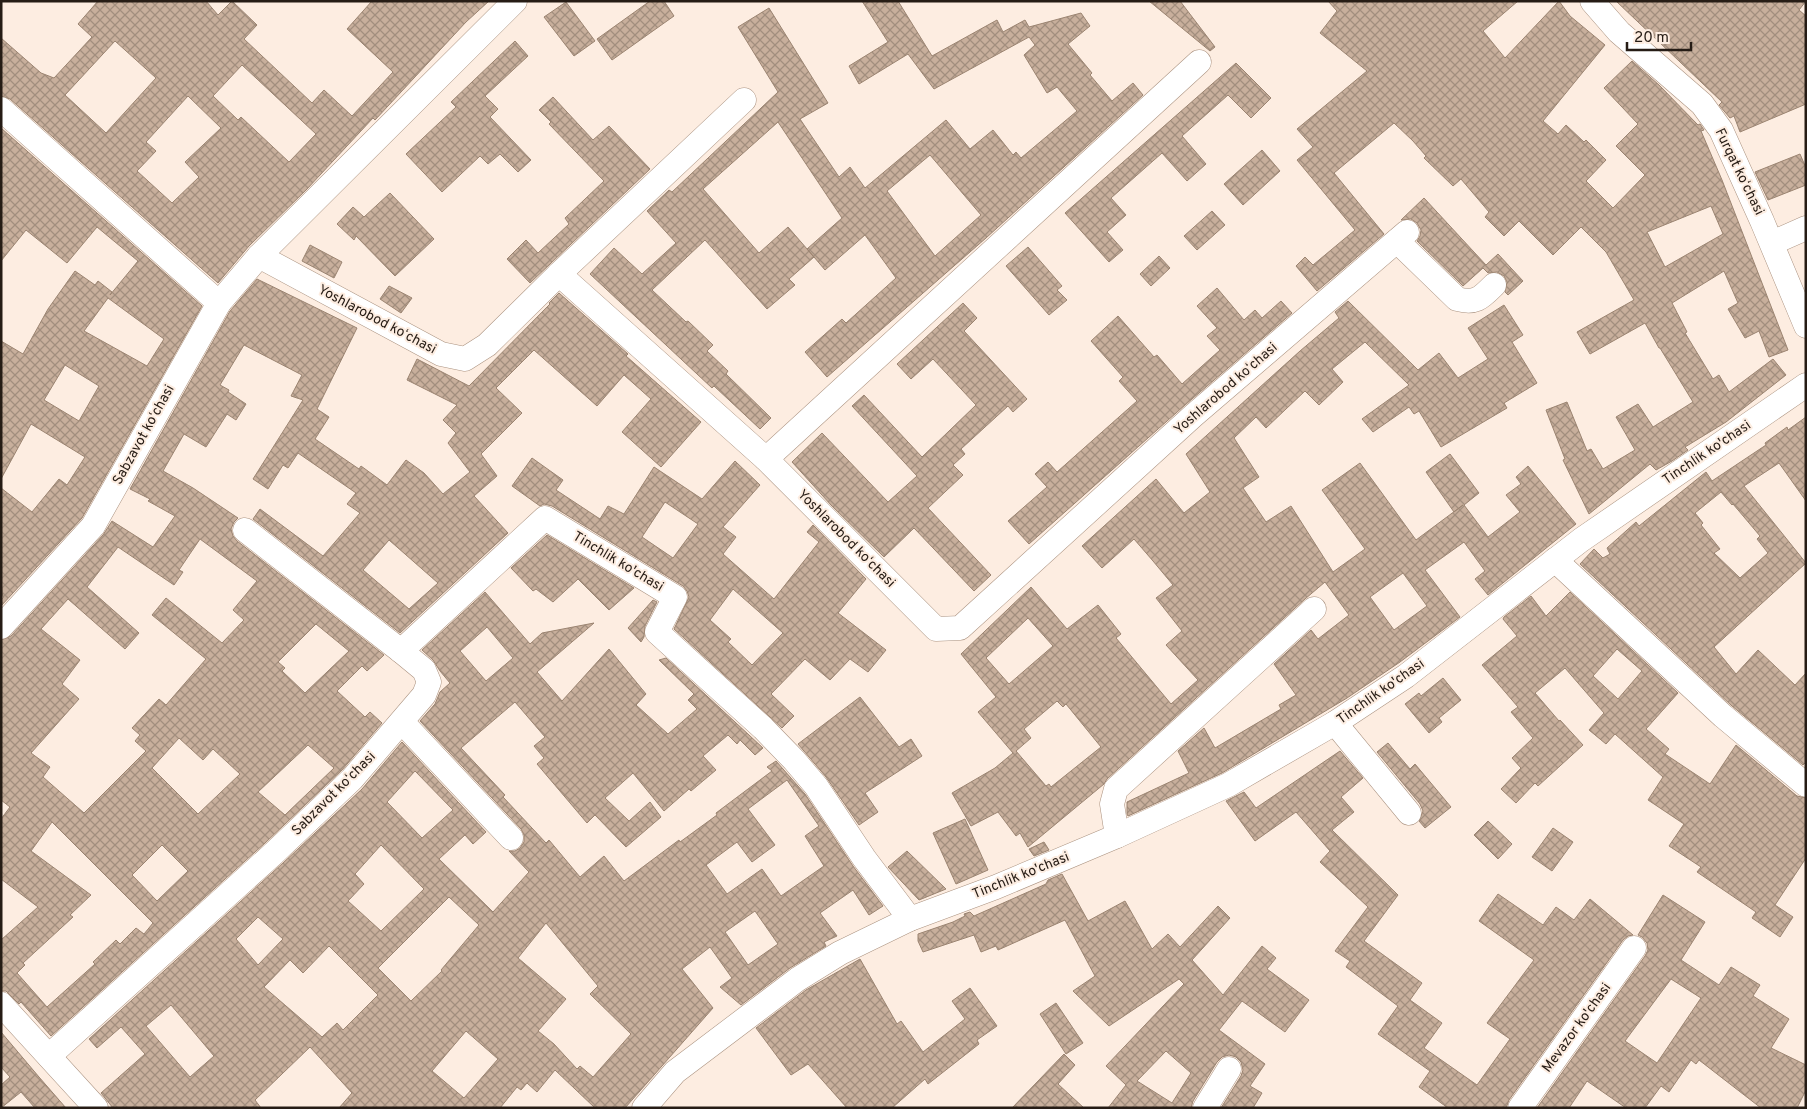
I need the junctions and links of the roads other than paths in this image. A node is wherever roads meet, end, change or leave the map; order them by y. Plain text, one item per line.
1 (515, 1) edge
2 (1592, 1) edge
3 (1199, 62) dead end
4 (744, 100) dead end
5 (1, 109) edge
6 (1806, 228) edge
7 (1772, 243) junction
8 (259, 256) junction
9 (559, 274) junction
10 (1494, 285) dead end
11 (218, 304) junction
12 (1806, 326) edge
13 (1806, 385) edge
14 (766, 459) junction
15 (245, 530) dead end
16 (1555, 560) junction
17 (1314, 609) dead end
18 (1, 627) edge
19 (401, 652) junction
20 (402, 722) junction
21 (1335, 723) junction
22 (1806, 786) edge
23 (1409, 813) dead end
24 (1118, 836) junction
25 (512, 838) dead end
26 (910, 919) junction
27 (1634, 948) dead end
28 (1, 1004) edge
29 (49, 1056) junction
30 (1229, 1069) dead end
31 (96, 1108) edge
32 (644, 1108) edge
33 (1205, 1108) edge
34 (1520, 1108) edge

1 - 8 street
2 - 7 street, Furqat koʻchasi
3 - 14 street
4 - 9 street
5 - 11 street
6 - 7 street
7 - 12 street, Furqat koʻchasi
8 - 9 street, Yoshlarobod koʻchasi
8 - 11 street
9 - 14 street, Yoshlarobod koʻchasi
10 - 14 street, Yoshlarobod koʻchasi
11 - 18 street, Sabzavot koʻchasi
13 - 16 street, Tinchlik ko'chasi
15 - 19 street, Sabzavot koʻchasi
16 - 21 street, Tinchlik ko'chasi
16 - 22 street
17 - 24 street
19 - 20 street, Sabzavot koʻchasi
19 - 26 street, Tinchlik ko'chasi
20 - 25 street
20 - 29 street, Sabzavot koʻchasi
21 - 23 street
21 - 24 street, Tinchlik ko'chasi
24 - 26 street, Tinchlik ko'chasi
26 - 32 street, Tinchlik ko'chasi
27 - 34 street, Mevazor ko'chasi
28 - 29 street
29 - 31 street
30 - 33 street

